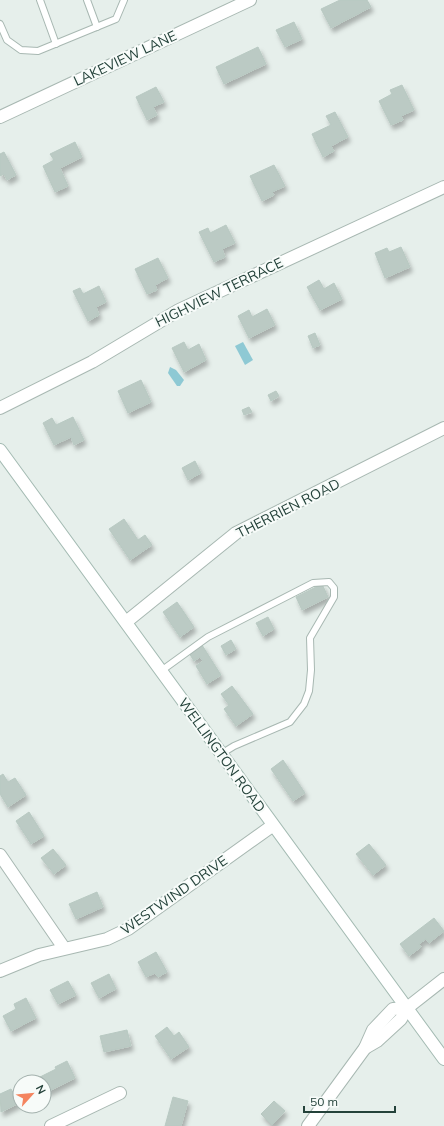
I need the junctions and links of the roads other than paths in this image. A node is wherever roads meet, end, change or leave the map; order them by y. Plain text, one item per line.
1 (40, 0) edge
2 (87, 0) edge
3 (124, 0) edge
4 (250, 0) edge
5 (0, 24) edge
6 (97, 27) junction
7 (56, 44) junction
8 (0, 117) edge
9 (444, 187) edge
10 (0, 408) edge
11 (444, 428) edge
12 (0, 450) edge
13 (126, 622) junction
14 (161, 670) junction
15 (221, 754) junction
16 (272, 826) junction
17 (0, 855) edge
18 (64, 948) junction
19 (0, 971) edge
20 (444, 979) edge
21 (407, 1008) junction
22 (444, 1059) edge
23 (120, 1093) dead end
24 (51, 1126) edge
25 (308, 1126) edge

1 - 7 lane
2 - 6 lane
3 - 6 lane
4 - 8 street, LAKEVIEW LANE
5 - 7 lane
6 - 7 lane
9 - 10 street, HIGHVIEW TERRACE
11 - 13 street, THERRIEN ROAD
12 - 13 street, WELLINGTON ROAD
13 - 14 street, WELLINGTON ROAD
14 - 15 street, WELLINGTON ROAD
14 - 15 lane
15 - 16 street, WELLINGTON ROAD
16 - 18 street, WESTWIND DRIVE
16 - 21 street, WELLINGTON ROAD
17 - 18 street
18 - 19 street, WESTWIND DRIVE
20 - 21 street
21 - 22 street, WELLINGTON ROAD
21 - 25 street
23 - 24 street

